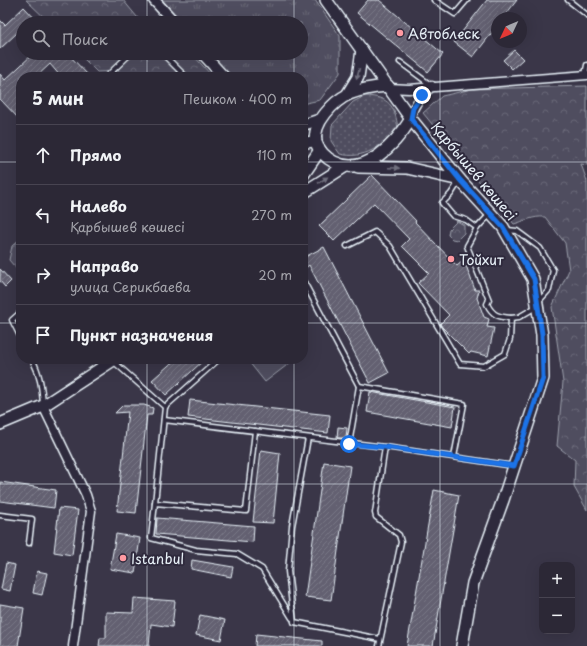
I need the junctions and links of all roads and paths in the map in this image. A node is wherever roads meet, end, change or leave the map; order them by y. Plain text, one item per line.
1 (154, 0) edge
2 (326, 0) edge
3 (434, 0) edge
4 (467, 0) edge
5 (568, 0) edge
6 (587, 15) edge
7 (168, 16) edge
8 (362, 50) junction
9 (124, 60) edge
10 (169, 60) edge
11 (208, 60) edge
12 (400, 62) dead end
13 (587, 65) edge
14 (111, 72) edge
15 (181, 72) edge
16 (219, 72) edge
17 (586, 75) edge
18 (432, 86) junction
19 (388, 87) junction
20 (347, 95) junction
21 (411, 119) junction
22 (321, 120) junction
23 (308, 124) edge
24 (308, 144) edge
25 (318, 146) junction
26 (308, 165) edge
27 (355, 166) junction
28 (344, 167) junction
29 (460, 180) junction
30 (308, 190) edge
31 (491, 214) junction
32 (477, 228) junction
33 (505, 230) junction
34 (347, 246) dead end
35 (308, 290) edge
36 (536, 305) junction
37 (16, 316) edge
38 (511, 318) junction
39 (16, 328) edge
40 (34, 364) edge
41 (108, 364) edge
42 (118, 364) edge
43 (213, 364) edge
44 (359, 386) junction
45 (43, 406) junction
46 (165, 407) junction
47 (164, 420) junction
48 (0, 424) edge
49 (255, 431) junction
50 (308, 438) junction
51 (349, 444) junction
52 (385, 447) junction
53 (454, 457) junction
54 (514, 466) junction
55 (155, 503) junction
56 (0, 515) edge
57 (29, 543) dead end
58 (294, 622) junction
59 (380, 639) junction
60 (73, 646) edge
61 (380, 646) edge
62 (462, 646) edge

1 - 7 street
2 - 8 main road, Қарбышев көшесі
3 - 4 lane
5 - 6 lane
8 - 19 main road, Қарбышев көшесі
8 -> 20 main road
9 - 14 lane
10 - 15 lane
11 - 16 street
12 - 18 lane
13 - 17 lane
17 - 18 street
18 - 19 street
18 - 21 street
19 - 20 main road
19 - 21 main road, Қарбышев көшесі
20 - 22 main road
21 - 27 main road
21 - 29 main road, Қарбышев көшесі
22 - 23 street
22 - 25 main road
24 - 25 street
25 - 26 main road
25 - 28 main road
27 - 28 main road
27 -> 29 main road
30 -> 28 main road
29 - 31 main road, Қарбышев көшесі
29 - 32 lane
31 - 32 lane
31 - 33 main road, Қарбышев көшесі
32 - 38 lane
33 - 36 main road, Қарбышев көшесі
33 - 36 lane
34 - 38 lane
35 - 44 lane
36 - 38 lane
36 - 54 main road, Қарбышев көшесі
37 - 39 lane
40 - 45 lane
41 - 45 main road
42 - 46 lane
43 - 46 lane
44 - 51 lane
44 - 53 lane
45 - 48 main road
45 - 60 street
46 - 47 lane
47 - 49 lane
47 - 55 lane
49 - 50 lane
49 - 55 lane
50 - 51 lane
50 - 58 lane
51 - 52 lane
52 - 53 lane
52 - 59 lane
53 - 54 lane
54 - 62 main road, Қарбышев көшесі
55 - 58 lane
56 - 57 lane
58 - 59 lane
59 - 61 lane

